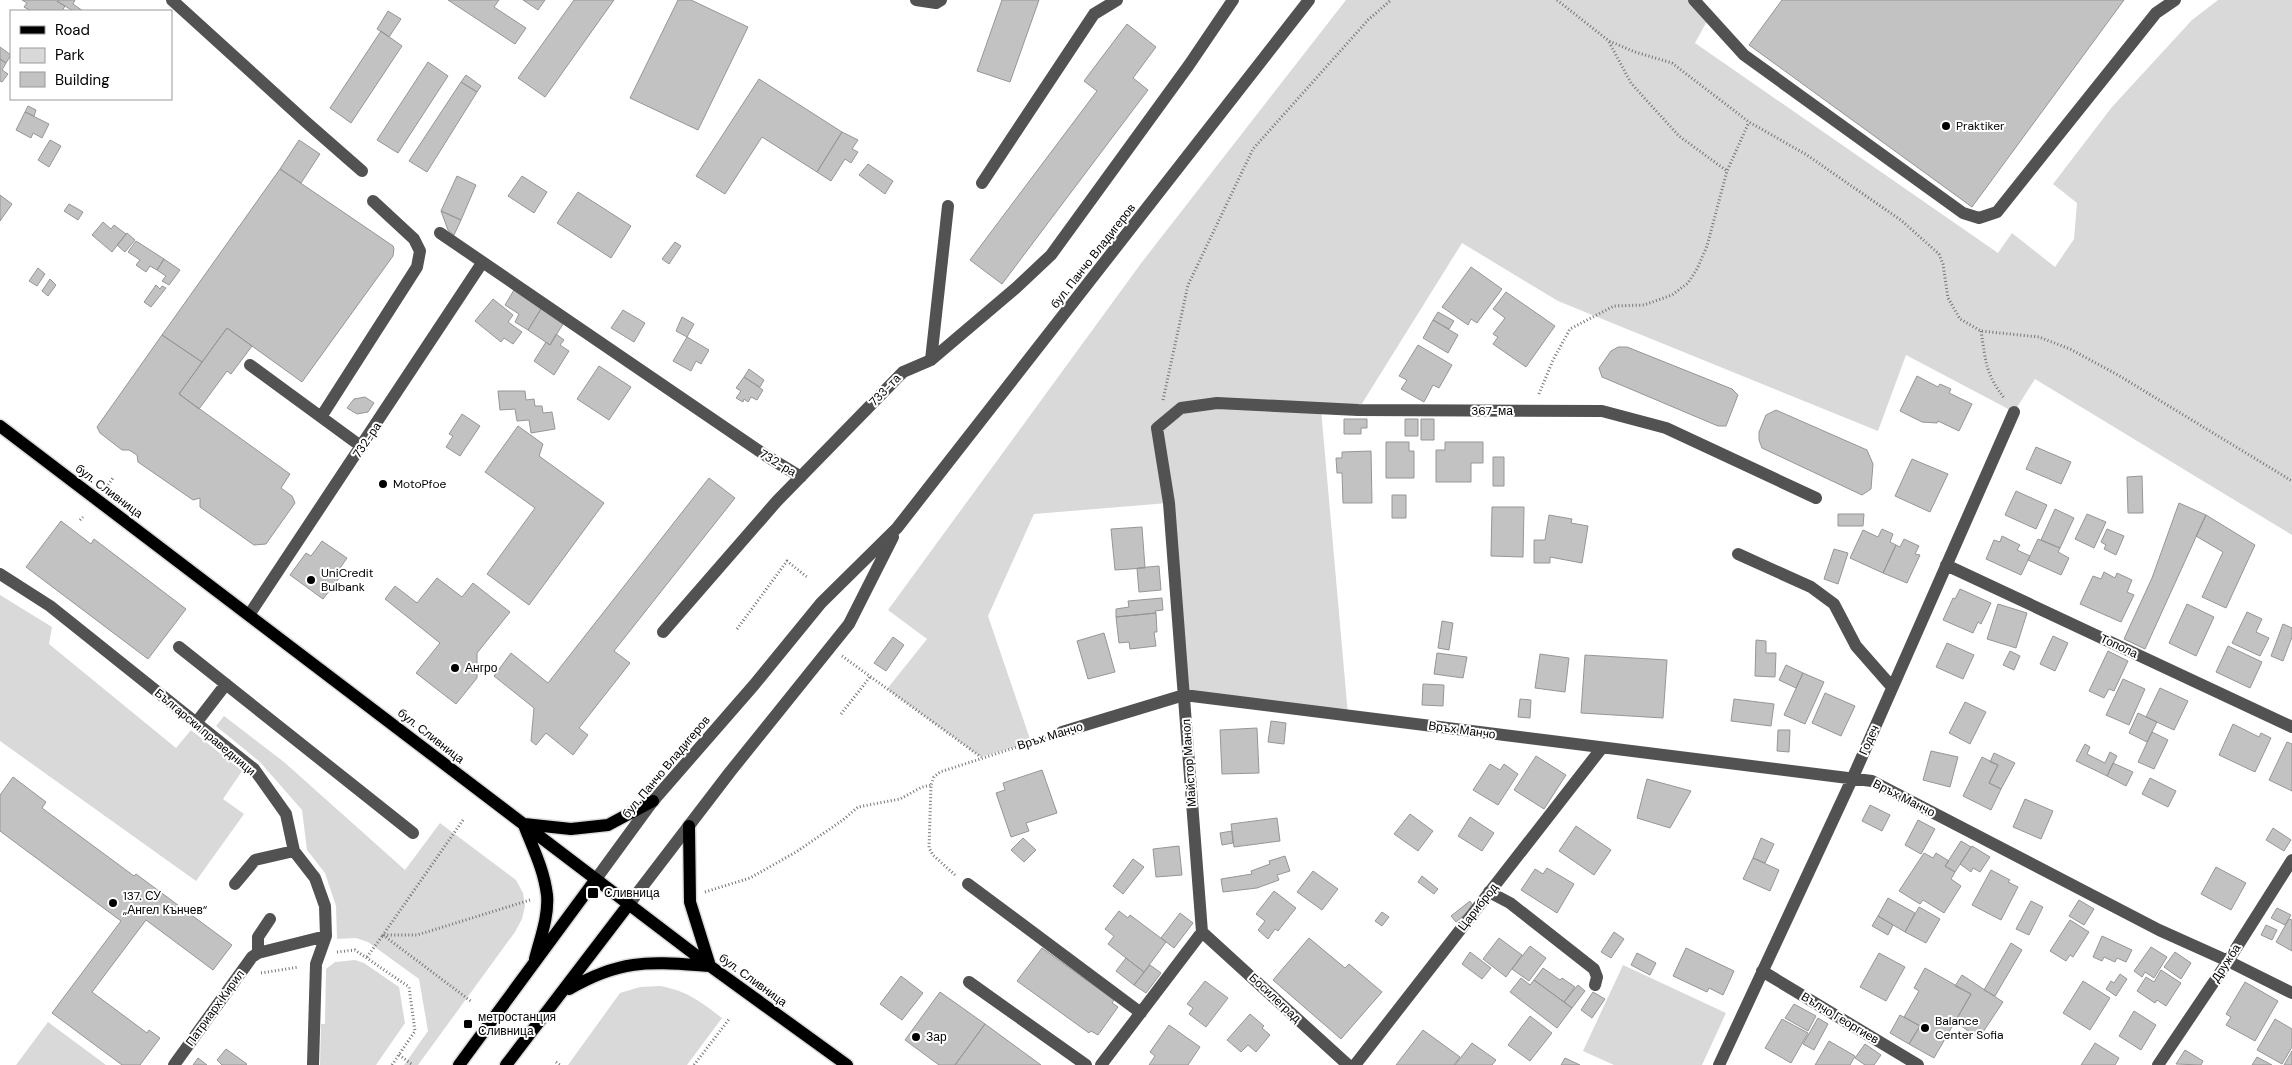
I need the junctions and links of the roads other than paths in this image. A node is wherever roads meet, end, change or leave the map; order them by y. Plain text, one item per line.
1 (172, 0) edge
2 (916, 0) edge
3 (941, 0) edge
4 (1117, 0) edge
5 (1233, 0) edge
6 (1309, 0) edge
7 (1694, 0) edge
8 (2175, 0) edge
9 (362, 171) dead end
10 (982, 183) dead end
11 (373, 201) dead end
12 (948, 206) dead end
13 (440, 234) dead end
14 (482, 263) junction
15 (931, 360) junction
16 (250, 366) dead end
17 (2014, 412) road end
18 (321, 418) junction
19 (0, 426) edge
20 (1157, 428) joint
21 (362, 447) junction
22 (801, 477) junction
23 (1816, 498) dead end
24 (898, 528) junction
25 (1738, 554) dead end
26 (1946, 565) junction
27 (0, 574) edge
28 (250, 615) junction
29 (663, 632) dead end
30 (179, 647) dead end
31 (226, 684) junction
32 (1892, 688) junction
33 (1184, 695) junction
34 (196, 723) junction
35 (2292, 727) edge
36 (1062, 732) road end
37 (1601, 749) junction
38 (1853, 777) junction
39 (652, 801) junction
40 (524, 824) junction
41 (689, 826) junction
42 (413, 833) dead end
43 (294, 851) junction
44 (2292, 860) edge
45 (596, 879) junction
46 (235, 884) dead end
47 (968, 884) road end
48 (1489, 892) junction
49 (629, 904) junction
50 (270, 919) dead end
51 (1202, 932) junction
52 (326, 936) junction
53 (258, 953) junction
54 (2228, 961) junction
55 (710, 966) junction
56 (533, 967) junction
57 (1762, 971) junction
58 (969, 982) dead end
59 (1596, 985) dead end
60 (564, 991) junction
61 (2292, 993) edge
62 (1141, 1013) junction
63 (174, 1065) edge
64 (313, 1065) edge
65 (459, 1065) edge
66 (506, 1065) edge
67 (847, 1065) edge
68 (1086, 1065) edge
69 (1101, 1065) edge
70 (1348, 1065) edge
71 (1355, 1065) edge
72 (1719, 1065) edge
73 (1918, 1065) edge
74 (2158, 1065) edge

1 - 9 street
2 - 3 street
4 - 10 street
5 - 15 street, 733-та
6 - 24 street, бул. Панчо Владигеров
7 - 8 street
11 - 18 street
12 - 15 street
13 - 14 street, 732-ра
14 - 21 street, 732-ра
14 - 22 street, 732-ра
15 - 22 street, 733-та
16 - 18 street
17 - 26 street, Годеч
18 - 21 street
19 - 28 main road, бул. Сливница
20 - 23 street, 367-ма
20 - 33 street, Майстор Манол
21 - 28 street, 732-ра
22 - 29 street, 733-та
24 - 39 street, бул. Панчо Владигеров
24 - 41 street, бул. Панчо Владигеров
25 - 32 street
26 - 32 street, Годеч
26 - 35 street, Топола
27 - 34 street, Български праведници
28 - 40 main road, бул. Сливница
30 - 31 street
31 - 34 street
31 - 42 street
32 - 38 street, Годеч
33 - 36 street, Връх Манчо
33 - 37 street, Връх Манчо
33 - 51 street, Майстор Манол
34 - 43 street, Български праведници
37 - 38 street, Връх Манчо
37 - 48 street, Цариброд
38 - 54 street, Връх Манчо
38 - 57 street, Годеч
39 - 40 main road
39 - 45 street, бул. Панчо Владигеров
40 - 45 main road, бул. Сливница
40 - 56 main road
41 - 49 street, бул. Панчо Владигеров
41 - 55 main road
43 - 46 street
43 - 52 street, Български праведници
44 - 54 street, Дружба
45 - 49 main road, бул. Сливница
45 - 56 main road, бул. Панчо Владигеров
47 - 62 street
48 - 59 street
48 - 71 street, Цариброд
49 - 55 main road, бул. Сливница
49 - 60 main road, бул. Панчо Владигеров
50 - 53 street
51 - 62 street
51 - 70 street, Босилеград
52 - 53 street
52 - 64 street, Български праведници
53 - 63 street, Патриарх Кирил
54 - 61 street, Връх Манчо
54 - 74 street, Дружба
55 - 60 main road
55 - 67 main road, бул. Сливница
56 - 65 main road, бул. Панчо Владигеров
57 - 72 street, Годеч
57 - 73 street, Вълчо Георгиев
58 - 68 street
60 - 66 main road, бул. Панчо Владигеров
62 - 69 street

